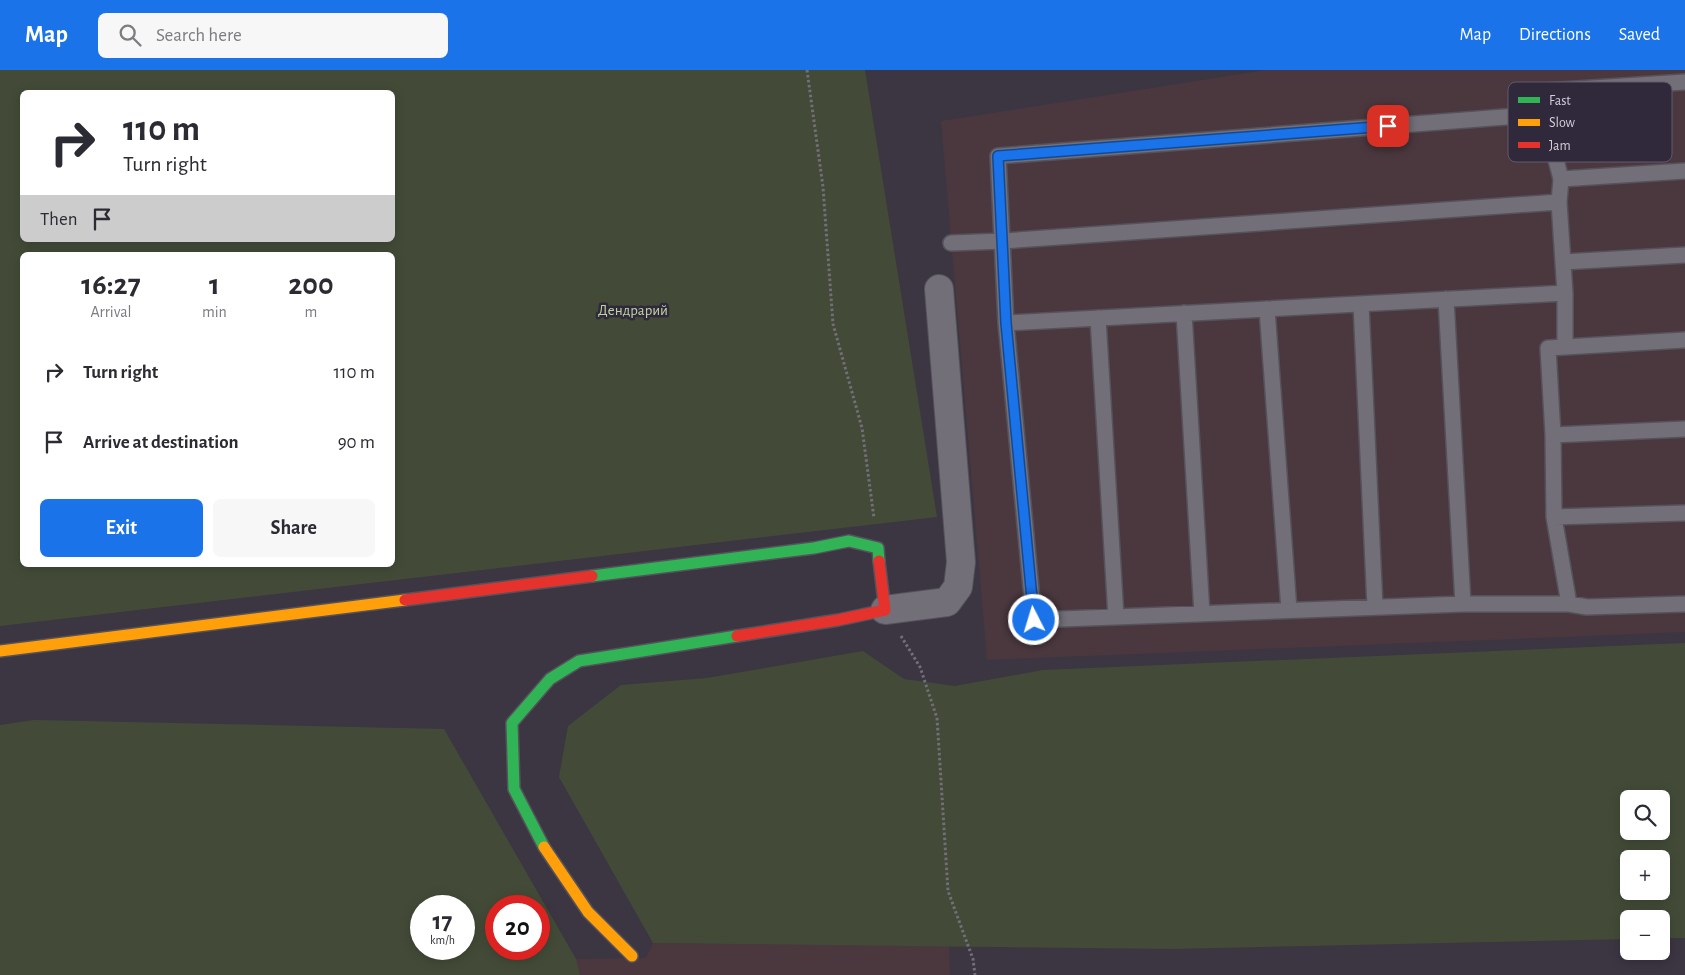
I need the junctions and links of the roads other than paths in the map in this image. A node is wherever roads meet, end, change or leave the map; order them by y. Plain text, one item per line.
1 (1685, 82) edge
2 (1672, 83) edge
3 (1508, 117) edge
4 (1557, 162) edge
5 (1685, 171) edge
6 (1561, 179) junction
7 (1559, 202) junction
8 (1003, 241) junction
9 (951, 243) dead end
10 (1685, 254) edge
11 (1563, 262) junction
12 (939, 290) dead end
13 (1566, 293) junction
14 (1446, 299) junction
15 (1361, 304) junction
16 (1267, 309) junction
17 (1184, 313) junction
18 (1098, 318) junction
19 (1006, 323) junction
20 (1685, 340) edge
21 (1565, 347) junction
22 (1685, 429) edge
23 (1553, 435) junction
24 (1685, 513) edge
25 (1554, 517) junction
26 (1463, 604) junction
27 (1569, 604) junction
28 (1685, 604) edge
29 (1375, 607) junction
30 (885, 610) junction
31 (1288, 610) junction
32 (1202, 614) junction
33 (1116, 617) junction
34 (0, 651) edge
35 (632, 956) dead end

1 - 2 lane
3 - 8 lane
4 - 6 lane
5 - 6 lane
6 - 7 lane
7 - 8 lane
7 - 11 lane
8 - 9 lane
8 - 19 lane
10 - 11 lane
11 - 13 lane
12 - 30 street
13 - 14 lane
13 - 21 lane
14 - 15 lane
14 - 26 lane
15 - 16 lane
15 - 29 lane
16 - 17 lane
16 - 31 lane
17 - 18 lane
17 - 32 lane
18 - 19 lane
18 - 33 lane
19 - 33 lane
20 - 21 lane
21 - 23 lane
22 - 23 lane
23 - 25 lane
24 - 25 lane
25 - 27 lane
26 - 27 lane
26 - 29 lane
27 - 28 lane
29 - 31 lane
30 - 34 street
30 - 35 street
31 - 32 lane
32 - 33 lane

